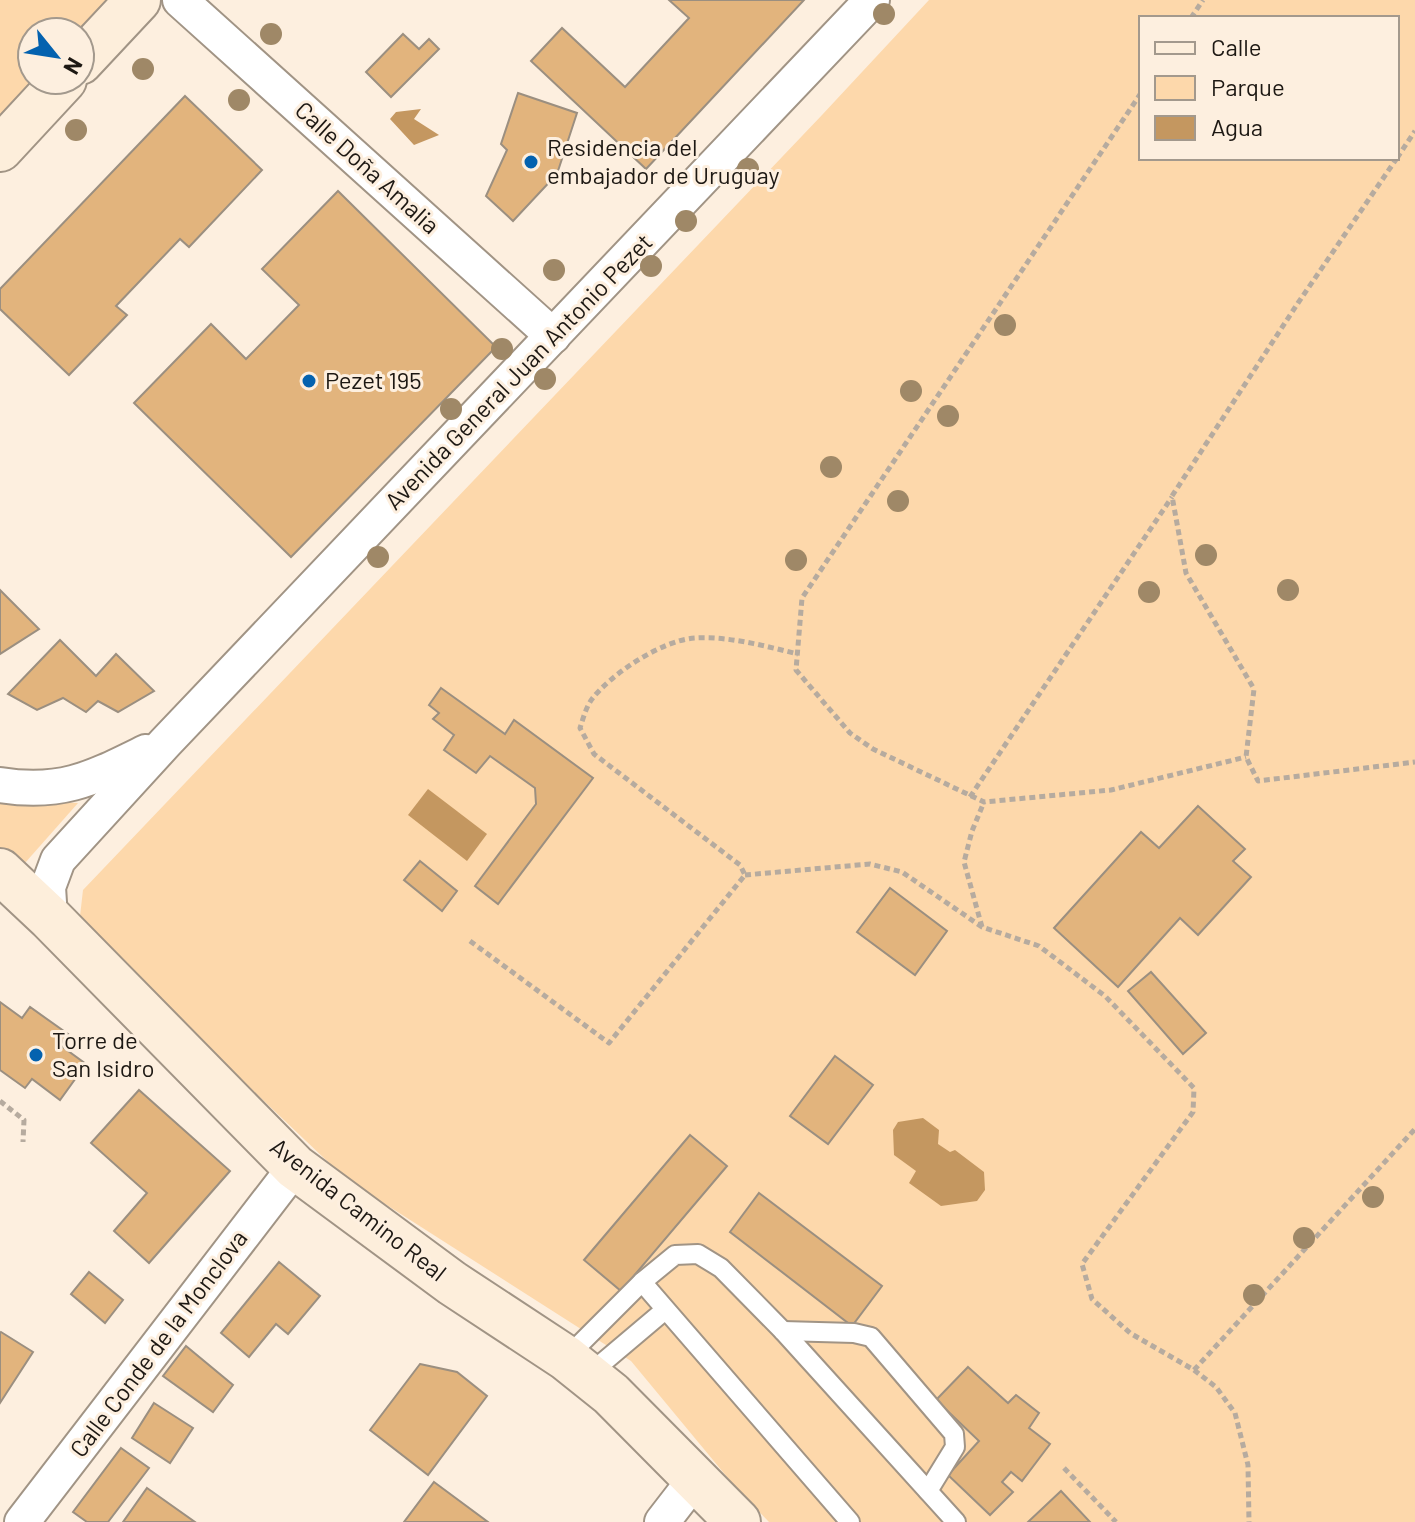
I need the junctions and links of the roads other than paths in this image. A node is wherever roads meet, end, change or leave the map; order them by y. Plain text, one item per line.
1 (138, 0) edge
2 (180, 0) edge
3 (872, 0) edge
4 (96, 45) edge
5 (49, 96) edge
6 (0, 149) edge
7 (553, 336) junction
8 (165, 743) junction
9 (0, 785) edge
10 (0, 871) edge
11 (50, 918) junction
12 (295, 1167) junction
13 (642, 1282) junction
14 (665, 1310) junction
15 (783, 1331) junction
16 (577, 1366) junction
17 (696, 1478) junction
18 (928, 1491) junction
19 (0, 1507) edge
20 (21, 1522) edge
21 (662, 1522) edge
22 (738, 1522) edge
23 (850, 1522) edge
24 (956, 1522) edge

1 - 4 main road
2 - 7 street, Calle Doña Amalia
3 - 7 street, Avenida General Juan Antonio Pezet
5 - 6 main road
7 - 8 street, Avenida General Juan Antonio Pezet
8 - 9 street, Avenida General Juan Antonio Pezet
8 - 11 street, Avenida General Juan Antonio Pezet
10 - 11 main road, Avenida Camino Real
11 - 12 main road, Avenida Camino Real
12 - 16 main road, Avenida Camino Real
12 - 20 street, Calle Conde de la Monclova
13 - 14 lane
13 - 15 lane
13 - 16 lane
14 - 16 lane
14 - 23 lane
15 - 18 lane
15 - 18 lane
16 - 17 main road, Avenida Camino Real
17 - 21 street
17 - 22 main road, Avenida Camino Real
18 - 24 lane
19 - 20 street

